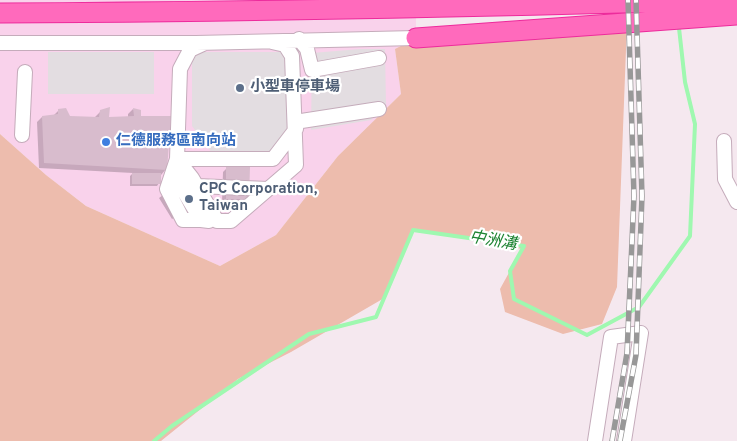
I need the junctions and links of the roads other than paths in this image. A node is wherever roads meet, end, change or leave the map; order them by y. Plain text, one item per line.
1 (731, 0) edge
2 (737, 0) edge
3 (0, 12) edge
4 (737, 15) edge
5 (416, 38) joint
6 (299, 39) junction
7 (264, 40) junction
8 (208, 42) junction
9 (0, 43) edge
10 (379, 58) dead end
11 (25, 72) dead end
12 (379, 109) dead end
13 (295, 125) junction
14 (22, 135) dead end
15 (724, 141) dead end
16 (178, 159) junction
17 (197, 186) junction
18 (268, 189) junction
19 (737, 202) edge
20 (217, 221) junction
21 (595, 441) edge
22 (624, 441) edge

1 - 2 highway
1 - 3 highway
4 - 5 highway
5 - 6 lane
6 - 7 lane
6 - 10 lane
7 - 8 lane
7 - 13 lane
8 - 9 lane
8 - 16 lane
11 - 14 lane
12 - 13 lane
13 - 16 lane
13 - 18 lane
15 - 19 lane
16 - 17 lane
16 - 20 lane
17 - 18 lane
17 - 20 lane
18 - 20 lane
21 - 22 lane

